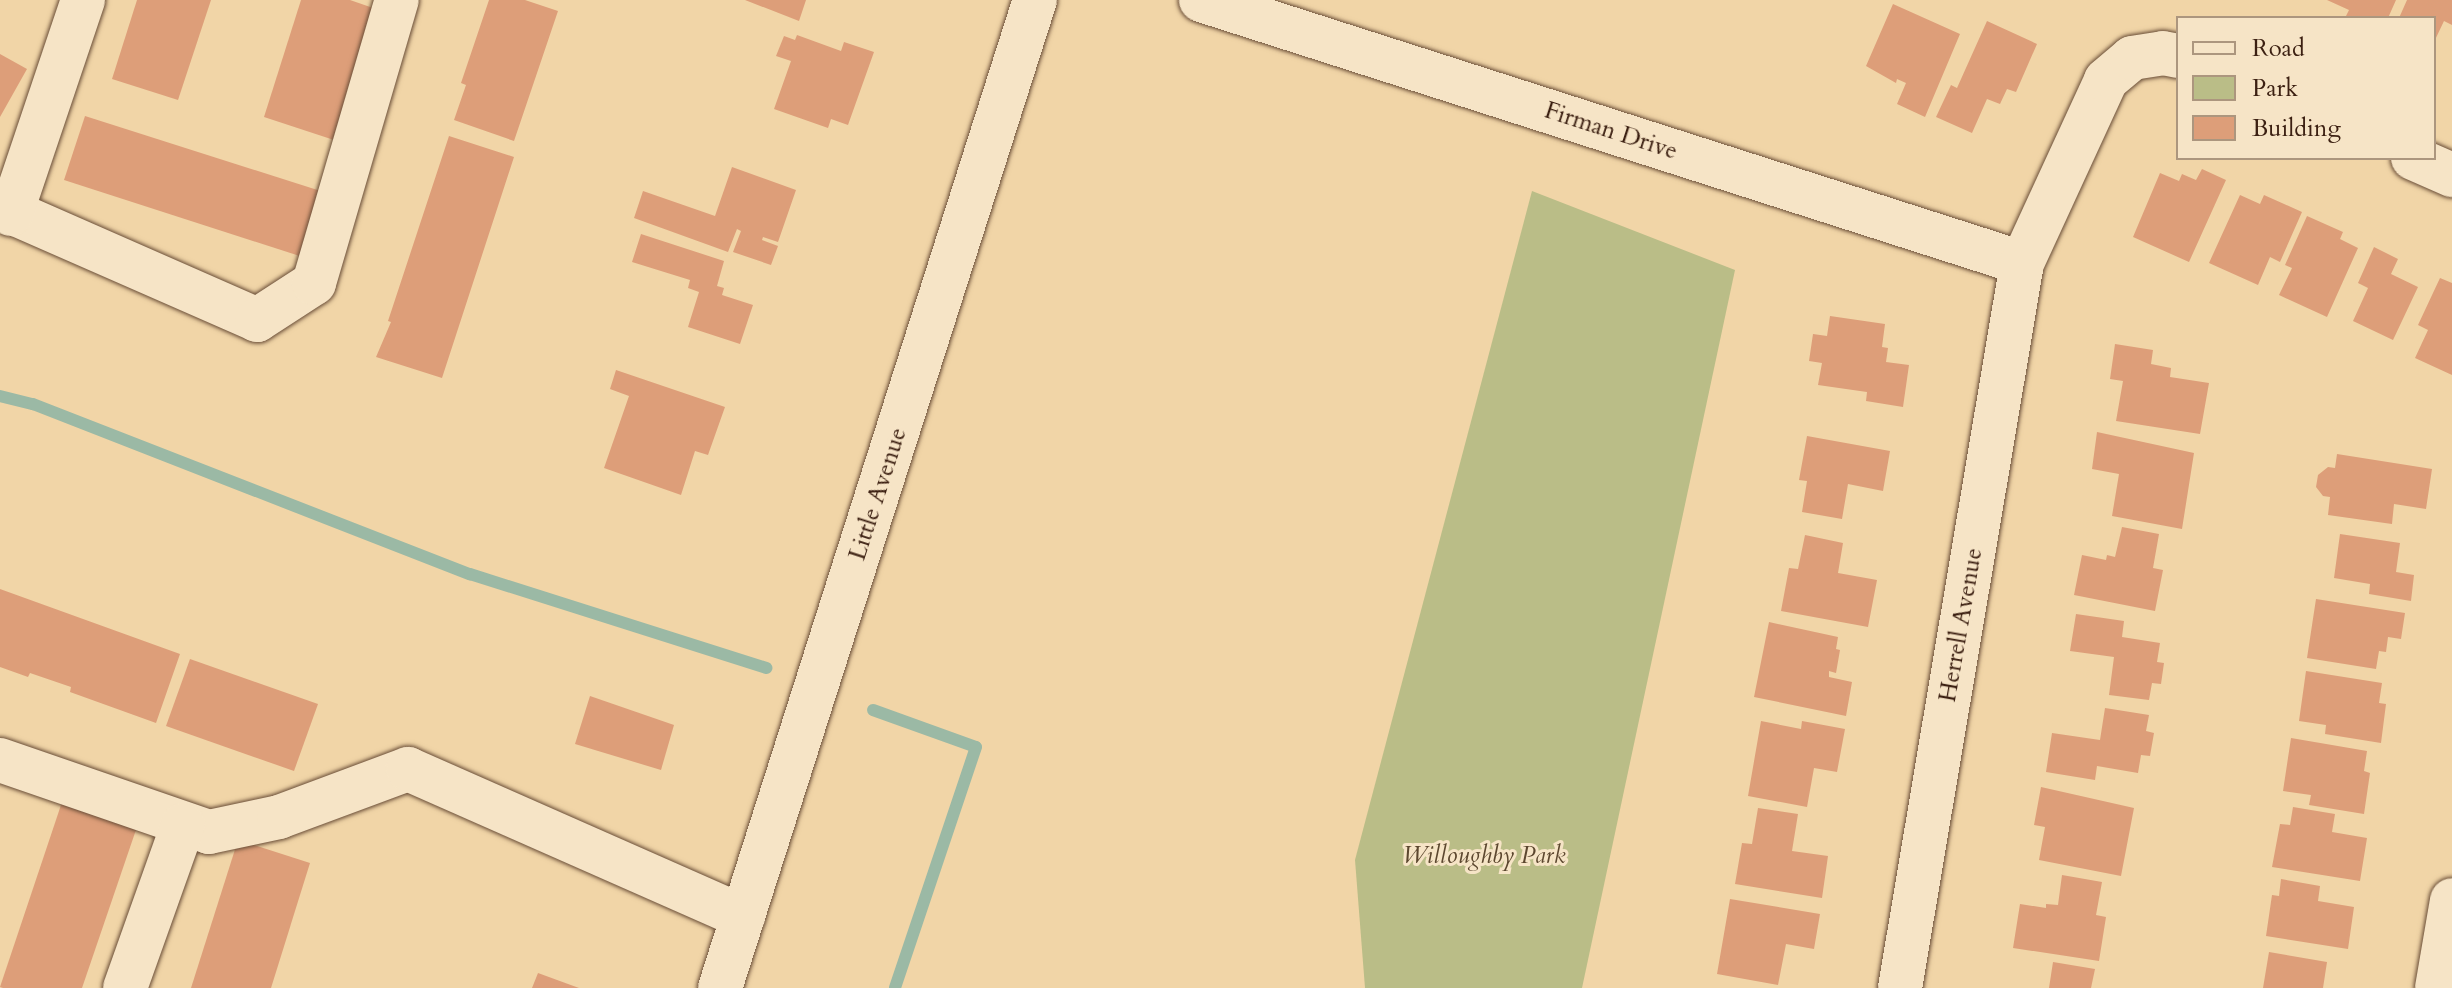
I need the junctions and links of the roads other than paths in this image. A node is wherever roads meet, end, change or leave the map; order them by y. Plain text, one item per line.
1 (83, 0) edge
2 (397, 0) edge
3 (1035, 0) edge
4 (1201, 0) edge
5 (2176, 56) edge
6 (2418, 160) edge
7 (2452, 175) edge
8 (6, 211) edge
9 (2022, 263) junction
10 (0, 760) edge
11 (183, 825) junction
12 (2452, 900) edge
13 (743, 917) junction
14 (125, 988) edge
15 (720, 988) edge
16 (1900, 988) edge
17 (2437, 988) edge

1 - 8 street
2 - 8 street
3 - 13 street, Little Avenue
4 - 9 street, Firman Drive
5 - 9 street, Herrell Avenue
6 - 7 street
9 - 16 street, Herrell Avenue
10 - 11 street
11 - 13 street
11 - 14 street
12 - 17 street
13 - 15 street, Little Avenue

